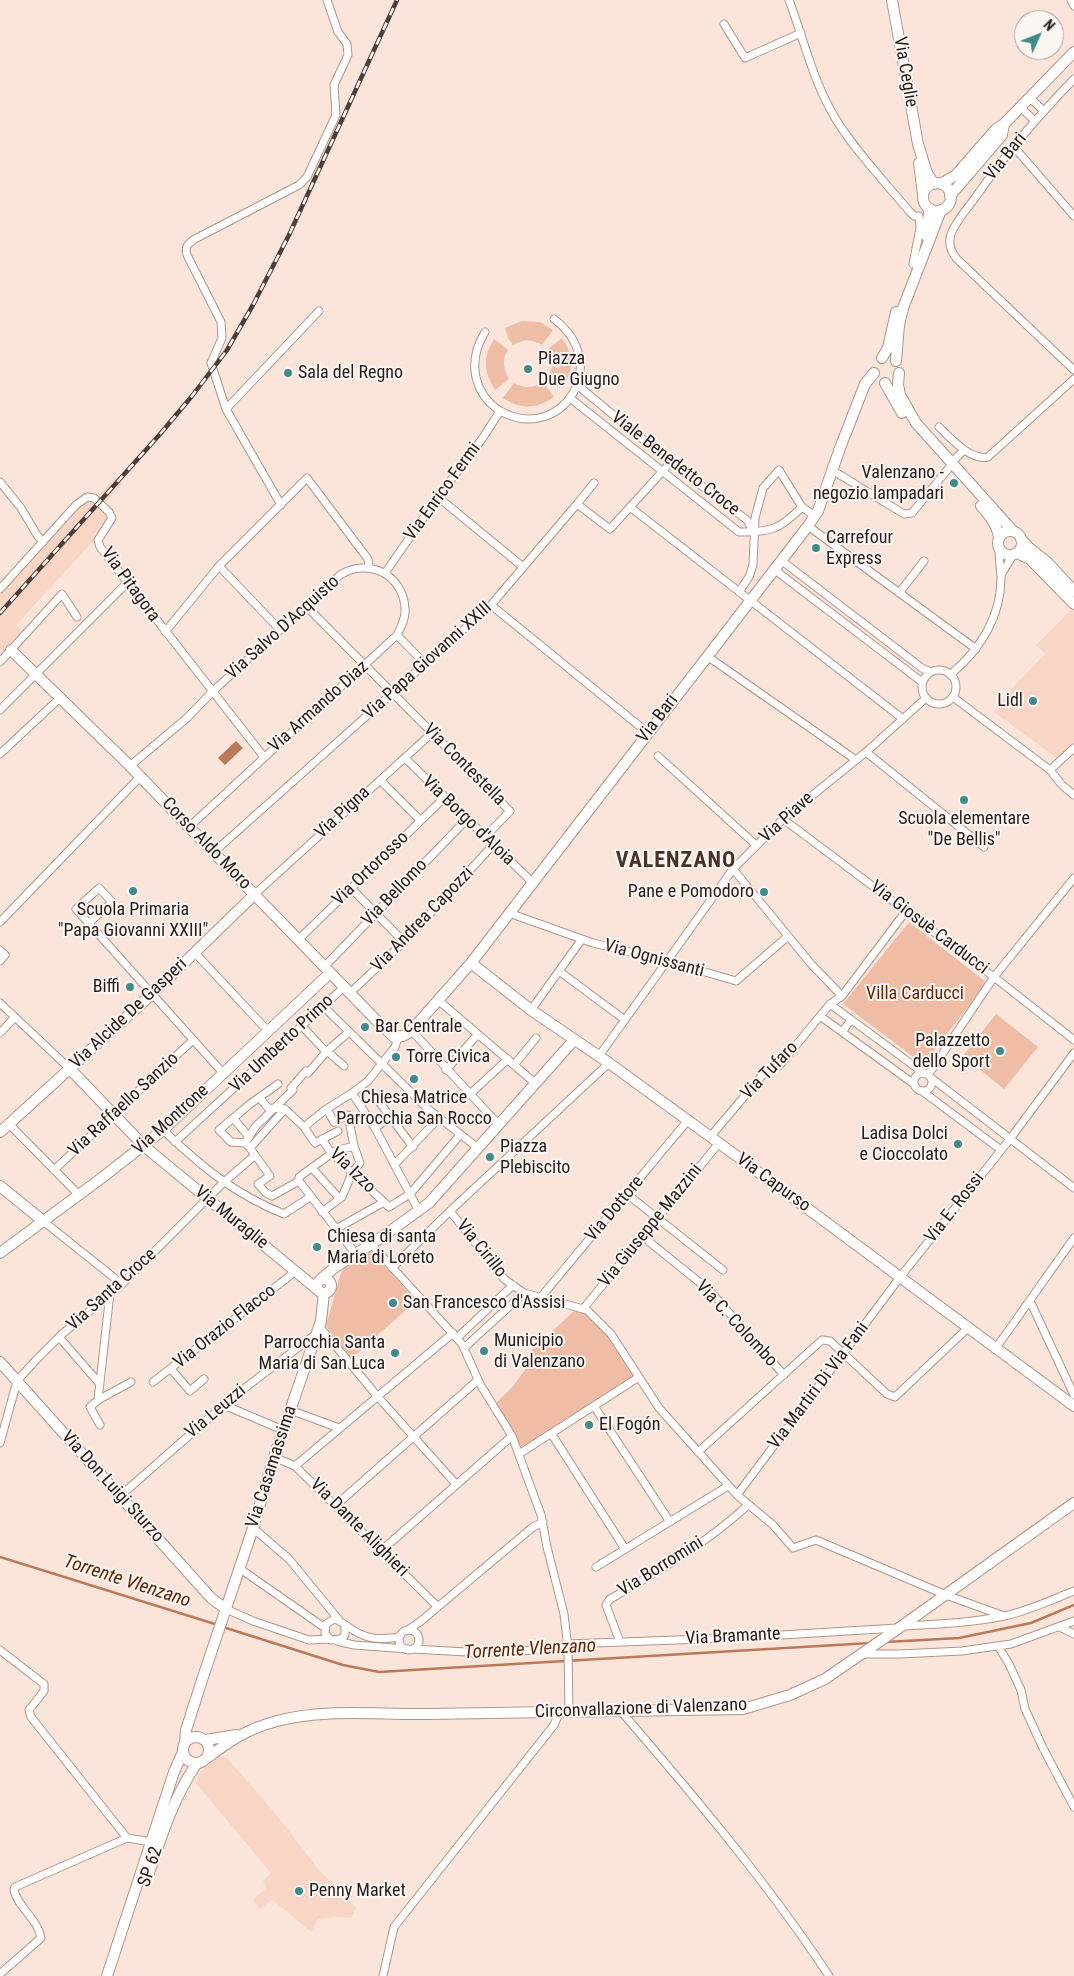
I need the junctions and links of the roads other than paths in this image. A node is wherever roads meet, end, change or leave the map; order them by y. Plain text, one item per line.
1 (326, 0) edge
2 (789, 0) edge
3 (892, 0) edge
4 (1071, 0) edge
5 (1074, 6) edge
6 (724, 24) dead end
7 (801, 33) junction
8 (1074, 52) edge
9 (1074, 79) edge
10 (1030, 97) junction
11 (1020, 108) junction
12 (1044, 111) junction
13 (1035, 121) junction
14 (1004, 124) junction
15 (918, 144) junction
16 (1014, 147) junction
17 (938, 184) junction
18 (924, 194) junction
19 (950, 196) junction
20 (933, 209) junction
21 (919, 216) junction
22 (1074, 216) edge
23 (913, 264) junction
24 (319, 311) dead end
25 (554, 319) dead end
26 (485, 332) dead end
27 (882, 358) junction
28 (896, 361) junction
29 (1074, 370) edge
30 (874, 373) junction
31 (900, 374) junction
32 (1074, 379) edge
33 (883, 382) junction
34 (577, 385) junction
35 (570, 398) junction
36 (860, 398) junction
37 (226, 409) junction
38 (500, 411) junction
39 (939, 427) dead end
40 (964, 450) junction
41 (671, 462) junction
42 (950, 466) junction
43 (832, 470) junction
44 (662, 471) junction
45 (0, 482) edge
46 (594, 484) dead end
47 (438, 497) junction
48 (578, 504) junction
49 (281, 505) junction
50 (630, 507) junction
51 (802, 507) junction
52 (815, 516) junction
53 (808, 526) junction
54 (1013, 531) junction
55 (754, 532) junction
56 (999, 537) junction
57 (1022, 540) junction
58 (43, 542) junction
59 (999, 548) junction
60 (1015, 554) junction
61 (924, 561) dead end
62 (219, 566) junction
63 (779, 566) junction
64 (369, 567) junction
65 (523, 568) junction
66 (385, 573) junction
67 (1001, 575) junction
68 (127, 583) junction
69 (0, 588) edge
70 (739, 592) junction
71 (1074, 592) edge
72 (899, 593) junction
73 (750, 600) junction
74 (1074, 604) edge
75 (491, 605) junction
76 (306, 606) junction
77 (77, 616) dead end
78 (280, 630) junction
79 (165, 632) junction
80 (397, 635) junction
81 (976, 648) junction
82 (11, 650) junction
83 (707, 656) junction
84 (0, 662) edge
85 (424, 664) junction
86 (364, 665) junction
87 (930, 672) junction
88 (36, 673) junction
89 (951, 674) junction
90 (922, 682) junction
91 (212, 692) junction
92 (392, 693) junction
93 (953, 697) junction
94 (60, 698) junction
95 (926, 698) junction
96 (0, 710) edge
97 (903, 719) junction
98 (648, 732) junction
99 (432, 733) junction
100 (1074, 748) edge
101 (866, 752) junction
102 (0, 754) edge
103 (658, 756) dead end
104 (264, 757) junction
105 (405, 758) junction
106 (856, 760) junction
107 (130, 766) junction
108 (1050, 770) junction
109 (140, 777) junction
110 (380, 780) junction
111 (1074, 794) edge
112 (444, 798) junction
113 (467, 819) junction
114 (783, 819) junction
115 (420, 820) junction
116 (189, 827) junction
117 (485, 837) junction
118 (493, 845) junction
119 (756, 846) junction
120 (984, 848) dead end
121 (214, 852) junction
122 (733, 869) junction
123 (1074, 878) edge
124 (533, 882) junction
125 (351, 888) junction
126 (255, 894) junction
127 (906, 911) junction
128 (375, 913) junction
129 (509, 913) junction
130 (0, 922) edge
131 (90, 923) junction
132 (787, 937) junction
133 (582, 939) junction
134 (298, 940) junction
135 (404, 942) junction
136 (0, 950) edge
137 (195, 953) junction
138 (0, 961) edge
139 (668, 962) junction
140 (470, 963) junction
141 (327, 970) junction
142 (559, 971) junction
143 (994, 977) junction
144 (347, 990) junction
145 (152, 994) junction
146 (842, 996) junction
147 (438, 1000) junction
148 (0, 1003) edge
149 (830, 1004) junction
150 (323, 1006) junction
151 (531, 1010) junction
152 (820, 1016) junction
153 (15, 1017) junction
154 (625, 1020) junction
155 (851, 1020) junction
156 (302, 1026) junction
157 (411, 1030) junction
158 (268, 1031) junction
159 (0, 1032) edge
160 (349, 1032) junction
161 (842, 1032) junction
162 (478, 1034) junction
163 (398, 1037) junction
164 (536, 1038) dead end
165 (193, 1040) junction
166 (574, 1040) junction
167 (1074, 1040) edge
168 (327, 1052) junction
169 (1074, 1053) edge
170 (599, 1056) junction
171 (508, 1059) junction
172 (609, 1063) junction
173 (380, 1064) junction
174 (514, 1065) junction
175 (344, 1066) dead end
176 (70, 1068) junction
177 (446, 1070) junction
178 (223, 1073) junction
179 (928, 1075) junction
180 (535, 1083) junction
181 (278, 1084) dead end
182 (914, 1084) junction
183 (922, 1091) junction
184 (352, 1093) junction
185 (469, 1095) junction
186 (260, 1098) junction
187 (380, 1103) dead end
188 (274, 1108) junction
189 (285, 1109) junction
190 (327, 1109) junction
191 (114, 1114) junction
192 (390, 1117) junction
193 (439, 1118) junction
194 (234, 1119) junction
195 (688, 1120) junction
196 (9, 1124) junction
197 (499, 1125) junction
198 (991, 1125) junction
199 (304, 1127) junction
200 (375, 1128) junction
201 (163, 1130) junction
202 (338, 1131) dead end
203 (0, 1132) edge
204 (460, 1135) junction
205 (982, 1137) junction
206 (322, 1139) junction
207 (1010, 1139) junction
208 (715, 1140) junction
209 (175, 1142) junction
210 (248, 1142) junction
211 (144, 1146) junction
212 (354, 1146) junction
213 (413, 1147) junction
214 (478, 1148) junction
215 (1001, 1150) junction
216 (331, 1153) junction
217 (254, 1156) junction
218 (394, 1164) junction
219 (312, 1168) junction
220 (54, 1170) junction
221 (352, 1173) junction
222 (299, 1181) junction
223 (223, 1183) junction
224 (0, 1186) edge
225 (1074, 1188) edge
226 (410, 1194) junction
227 (628, 1194) junction
228 (79, 1195) junction
229 (310, 1198) junction
230 (208, 1199) junction
231 (340, 1199) junction
232 (384, 1202) junction
233 (419, 1211) junction
234 (450, 1211) junction
235 (322, 1212) junction
236 (656, 1218) junction
237 (43, 1221) junction
238 (336, 1229) junction
239 (642, 1236) junction
240 (1074, 1238) edge
241 (371, 1244) junction
242 (0, 1253) edge
243 (355, 1253) junction
244 (392, 1268) junction
245 (723, 1270) dead end
246 (296, 1271) junction
247 (901, 1276) junction
248 (122, 1284) junction
249 (513, 1286) junction
250 (324, 1287) junction
251 (110, 1293) junction
252 (524, 1293) junction
253 (541, 1297) junction
254 (1030, 1301) junction
255 (583, 1309) junction
256 (969, 1327) junction
257 (318, 1330) junction
258 (455, 1336) junction
259 (58, 1337) junction
260 (464, 1348) junction
261 (996, 1348) junction
262 (844, 1353) junction
263 (0, 1362) edge
264 (171, 1369) junction
265 (784, 1375) junction
266 (639, 1377) junction
267 (204, 1379) dead end
268 (478, 1380) junction
269 (17, 1381) junction
270 (131, 1382) dead end
271 (153, 1382) dead end
272 (99, 1383) junction
273 (378, 1397) junction
274 (98, 1400) junction
275 (1073, 1401) edge
276 (224, 1405) junction
277 (594, 1406) junction
278 (290, 1410) junction
279 (100, 1425) dead end
280 (339, 1428) junction
281 (283, 1430) junction
282 (551, 1433) junction
283 (415, 1436) junction
284 (512, 1436) junction
285 (0, 1443) edge
286 (698, 1452) junction
287 (519, 1454) junction
288 (274, 1457) junction
289 (295, 1466) junction
290 (456, 1484) junction
291 (728, 1486) junction
292 (737, 1495) junction
293 (120, 1496) junction
294 (1074, 1503) edge
295 (336, 1505) junction
296 (748, 1505) junction
297 (542, 1522) junction
298 (670, 1522) junction
299 (253, 1528) junction
300 (625, 1549) junction
301 (382, 1550) junction
302 (596, 1566) dead end
303 (239, 1568) junction
304 (1074, 1591) edge
305 (946, 1595) junction
306 (438, 1607) junction
307 (225, 1612) junction
308 (1004, 1616) junction
309 (1074, 1621) edge
310 (342, 1623) junction
311 (1060, 1627) junction
312 (325, 1628) junction
313 (899, 1628) junction
314 (408, 1630) junction
315 (1074, 1634) edge
316 (399, 1637) junction
317 (332, 1640) junction
318 (620, 1642) junction
319 (568, 1646) junction
320 (998, 1646) junction
321 (410, 1649) junction
322 (0, 1650) edge
323 (864, 1653) junction
324 (620, 1710) junction
325 (564, 1711) junction
326 (193, 1712) junction
327 (240, 1734) junction
328 (202, 1738) junction
329 (184, 1747) junction
330 (207, 1758) junction
331 (197, 1763) junction
332 (1074, 1808) edge
333 (127, 1838) junction
334 (152, 1842) junction
335 (0, 1974) edge
336 (107, 1976) edge
337 (115, 1976) edge
338 (383, 1976) edge
339 (829, 1976) edge

1 - 37 street
2 - 7 street
3 - 15 street, Via Ceglie
4 - 5 street
6 - 7 street
7 - 21 street
8 - 10 street, Via Bari
9 - 12 street, Via Bari
10 - 11 street, Via Bari
10 - 12 street
11 - 13 street
11 - 14 street, Via Bari
12 - 13 street, Via Bari
13 - 16 street, Via Bari
14 - 17 street, Via Bari
14 - 19 street, Via Bari
15 - 17 street, Via Ceglie
15 - 18 street, Via Ceglie
16 - 22 street
16 - 29 street, Via Bari
17 - 18 street
17 - 19 street
18 - 20 street
19 - 20 street
20 - 21 street
20 - 23 street
20 - 28 street
21 - 23 street
23 - 27 street
24 - 37 street
25 - 34 street
26 - 38 street
27 - 28 street
27 - 30 street
28 - 31 street
30 - 33 street
30 - 36 street, Via Bari
31 - 33 street
31 - 42 street
32 - 40 street
33 - 36 street
33 - 42 street
34 - 35 street
34 - 41 street, Viale Benedetto Croce
35 - 38 street
35 - 44 street, Viale Benedetto Croce
36 - 43 street, Via Bari
37 - 49 street
38 - 47 street, Via Enrico Fermi
39 - 40 street
40 - 42 street
41 - 44 street
41 - 55 street, Viale Benedetto Croce
42 - 43 street
42 - 54 street
42 - 56 street
43 - 52 street, Via Bari
44 - 50 street
44 - 55 street, Viale Benedetto Croce
45 - 58 street
46 - 48 street, Via Papa Giovanni XXIII
47 - 65 street
47 - 66 street, Via Enrico Fermi
48 - 50 street
48 - 65 street, Via Papa Giovanni XXIII
49 - 62 street
49 - 64 street
50 - 70 street
51 - 52 street
51 - 55 street
51 - 55 street
52 - 53 street, Via Bari
53 - 63 street, Via Bari
53 - 72 street
54 - 56 street
54 - 57 street
55 - 70 street
56 - 59 street
57 - 60 street
57 - 71 street
58 - 68 street, Via Pitagora
58 - 69 street
59 - 60 street
59 - 67 street
60 - 67 street
60 - 74 street
61 - 72 street
62 - 78 street
62 - 79 street
63 - 73 street, Via Bari
63 - 87 street
63 - 90 street
64 - 66 street
64 - 76 street, Via Salvo D'Acquisto
65 - 75 street, Via Papa Giovanni XXIII
66 - 80 street
67 - 81 street
68 - 79 street, Via Pitagora
68 - 88 street
70 - 73 street
72 - 81 street
73 - 83 street, Via Bari
73 - 97 street
75 - 85 street, Via Papa Giovanni XXIII
75 - 98 street
76 - 78 street, Via Salvo D'Acquisto
76 - 86 street
77 - 82 street
78 - 91 street, Via Salvo D'Acquisto
79 - 91 street, Via Pitagora
80 - 85 street
80 - 86 street, Via Armando Diaz
81 - 89 street
82 - 84 street
82 - 88 street, Corso Aldo Moro
83 - 98 street, Via Bari
83 - 106 street
85 - 92 street, Via Papa Giovanni XXIII
86 - 92 street, Via Contestella
86 - 104 street, Via Armando Diaz
87 - 89 street
87 - 90 street
88 - 94 street, Corso Aldo Moro
88 - 96 street
89 - 93 street
90 - 95 street
91 - 104 street, Via Pitagora
91 - 107 street, Via Salvo D'Acquisto
92 - 99 street, Via Contestella
92 - 121 street, Via Papa Giovanni XXIII
93 - 95 street
93 - 108 street
94 - 102 street
94 - 107 street, Corso Aldo Moro
95 - 97 street, Via Piave
97 - 101 street, Via Piave
98 - 124 street, Via Bari
99 - 105 street, Via Pigna
99 - 117 street, Via Contestella
100 - 108 street
101 - 106 street, Via Piave
101 - 120 street
103 - 119 street
104 - 116 street, Via Armando Diaz
105 - 110 street, Via Pigna
105 - 112 street, Via Borgo d'Aloia
106 - 114 street, Via Piave
107 - 109 street, Corso Aldo Moro
108 - 111 street
109 - 116 street, Corso Aldo Moro
109 - 130 street
110 - 115 street
110 - 126 street, Via Pigna
112 - 113 street, Via Borgo d'Aloia
112 - 115 street, Via Ortorosso
113 - 117 street, Via Borgo d'Aloia
113 - 128 street, Via Bellomo
114 - 119 street, Via Piave
114 - 127 street, Via Giosuè Carducci
115 - 125 street, Via Ortorosso
116 - 121 street, Corso Aldo Moro
117 - 118 street, Via Borgo d'Aloia
118 - 124 street, Via Borgo d'Aloia
118 - 135 street, Via Andrea Capozzi
119 - 122 street, Via Piave
121 - 126 street, Corso Aldo Moro
122 - 132 street
122 - 139 street, Via Piave
123 - 143 street
124 - 129 street, Via Bari
125 - 128 street
125 - 134 street, Via Ortorosso
126 - 134 street, Corso Aldo Moro
126 - 137 street, Via Alcide De Gasperi
127 - 143 street, Via Giosuè Carducci
127 - 146 street, Via Tufaro
128 - 135 street
128 - 141 street, Via Bellomo
129 - 133 street, Via Ognissanti
129 - 140 street, Via Bari
131 - 131 street
131 - 145 street
132 - 139 street, Via Ognissanti
132 - 146 street
133 - 139 street, Via Ognissanti
133 - 142 street
134 - 141 street, Corso Aldo Moro
135 - 144 street, Via Andrea Capozzi
136 - 138 street
137 - 145 street, Via Alcide De Gasperi
137 - 158 street
139 - 154 street, Via Piave
140 - 147 street, Via Bari
140 - 151 street, Via Capurso
141 - 144 street, Corso Aldo Moro
141 - 158 street, Via Montrone
142 - 151 street
142 - 154 street
143 - 167 street, Via Giosuè Carducci
143 - 179 street
144 - 150 street, Via Umberto Primo
144 - 163 street, Corso Aldo Moro
145 - 165 street
145 - 176 street, Via Alcide De Gasperi
146 - 149 street, Via Tufaro
147 - 157 street, Via Bari
147 - 162 street
148 - 153 street
149 - 152 street, Via Tufaro
149 - 155 street
150 - 156 street, Via Umberto Primo
150 - 160 street
151 - 166 street, Via Capurso
152 - 161 street
152 - 208 street, Via Tufaro
153 - 159 street
153 - 176 street
154 - 170 street, Via Piave
155 - 161 street
155 - 179 street
156 - 168 street
156 - 209 street, Via Umberto Primo
157 - 163 street, Via Bari
157 - 177 street
158 - 178 street, Via Montrone
160 - 168 street
160 - 173 street
161 - 182 street
162 - 171 street
162 - 177 street
163 - 173 street
164 - 174 street
165 - 178 street
165 - 191 street, Via Raffaello Sanzio
166 - 170 street, Via Capurso
166 - 180 street
168 - 175 street
168 - 188 street
169 - 207 street, Via E. Rossi
170 - 172 street, Via Capurso
171 - 174 street
171 - 185 street
172 - 195 street, Via Capurso
172 - 234 street
173 - 184 street
173 - 193 street
174 - 180 street
176 - 191 street, Via Muraglie
176 - 196 street, Via Alcide De Gasperi
177 - 185 street
178 - 201 street, Via Montrone
179 - 182 street
179 - 183 street
179 - 198 street
180 - 197 street
181 - 186 street
182 - 183 street
183 - 205 street
184 - 190 street
184 - 200 street
185 - 197 street
186 - 188 street
186 - 194 street
187 - 192 street
188 - 189 street
188 - 210 street
189 - 199 street
189 - 210 street
190 - 199 street
190 - 212 street
191 - 211 street, Via Muraglie
191 - 220 street, Via Raffaello Sanzio
192 - 200 street
192 - 213 street
193 - 204 street
193 - 213 street
194 - 210 street
194 - 210 street
195 - 208 street, Via Capurso
195 - 227 street, Via Dottore
196 - 203 street, Via Alcide De Gasperi
196 - 220 street
197 - 214 street
198 - 205 street
198 - 207 street
199 - 206 street
200 - 218 street
201 - 209 street
201 - 211 street, Via Montrone
202 - 206 street
204 - 214 street
204 - 226 street
205 - 215 street
206 - 216 street, Via Izzo
207 - 215 street, Via E. Rossi
207 - 225 street
208 - 236 street, Via Giuseppe Mazzini
208 - 247 street, Via Capurso
209 - 223 street
210 - 217 street
211 - 228 street, Via Montrone
211 - 230 street, Via Muraglie
212 - 216 street
212 - 221 street
213 - 218 street
214 - 233 street
215 - 247 street, Via E. Rossi
216 - 219 street
216 - 221 street, Via Izzo
217 - 222 street
217 - 223 street, Via Santa Croce
218 - 226 street
219 - 222 street
219 - 231 street
220 - 228 street
221 - 231 street
221 - 232 street, Via Izzo
222 - 229 street
223 - 229 street
223 - 230 street, Via Santa Croce
224 - 237 street
226 - 232 street
226 - 233 street
227 - 236 street
227 - 253 street, Via Dottore
228 - 237 street, Via Montrone
229 - 235 street
230 - 246 street, Via Muraglie
230 - 248 street, Via Santa Croce
231 - 235 street
232 - 238 street
233 - 241 street
234 - 244 street
234 - 249 street, Via Cirillo
235 - 238 street
236 - 239 street, Via Giuseppe Mazzini
236 - 245 street
237 - 242 street, Via Montrone
237 - 248 street
238 - 243 street
239 - 255 street, Via Giuseppe Mazzini
239 - 265 street, Via C. Colombo
240 - 254 street
241 - 243 street
241 - 244 street
243 - 250 street, Via Casamassima
244 - 258 street
246 - 250 street, Via Muraglie
246 - 264 street, Via Orazio Flacco
247 - 256 street, Via Capurso
247 - 262 street, Via Martiri Di Via Fani
248 - 251 street, Via Santa Croce
249 - 252 street, Via Cirillo
249 - 258 street
250 - 257 street, Via Casamassima
251 - 259 street, Via Santa Croce
251 - 272 street
252 - 253 street, Via Cirillo
252 - 260 street
253 - 255 street, Via Cirillo
254 - 261 street
254 - 275 street
255 - 266 street
256 - 261 street, Via Capurso
256 - 262 street
257 - 273 street
257 - 276 street, Via Leuzzi
257 - 278 street, Via Casamassima
258 - 260 street
258 - 273 street
259 - 269 street, Via Santa Croce
259 - 272 street
260 - 268 street
261 - 275 street, Via Capurso
262 - 265 street
262 - 292 street, Via Martiri Di Via Fani
263 - 269 street, Via Don Luigi Sturzo
264 - 267 street
264 - 271 street, Via Orazio Flacco
265 - 286 street
266 - 277 street
266 - 286 street
268 - 283 street
268 - 284 street
269 - 285 street, Via Santa Croce
269 - 293 street, Via Don Luigi Sturzo
270 - 274 street
272 - 274 street
273 - 280 street
273 - 283 street
274 - 279 street
276 - 281 street
276 - 293 street, Via Leuzzi
277 - 282 street
277 - 298 street
278 - 280 street
278 - 281 street, Via Casamassima
280 - 289 street
281 - 288 street, Via Casamassima
282 - 287 street
282 - 300 street
283 - 290 street
283 - 295 street
284 - 287 street
284 - 290 street
286 - 291 street
287 - 297 street
288 - 289 street, Via Dante Alighieri
288 - 299 street, Via Casamassima
289 - 295 street, Via Dante Alighieri
290 - 301 street
291 - 292 street
291 - 298 street
292 - 296 street
293 - 307 street, Via Don Luigi Sturzo
294 - 305 street, Circonvallazione di Valenzano
295 - 301 street, Via Dante Alighieri
296 - 305 street
296 - 318 street, Via Borromini
297 - 306 street
297 - 319 street
298 - 300 street
299 - 303 street, Via Casamassima
299 - 310 street
300 - 302 street
301 - 306 street, Via Dante Alighieri
303 - 307 street, Via Casamassima
303 - 312 street
304 - 308 street, Via Bramante
305 - 308 street
305 - 313 street, Circonvallazione di Valenzano
306 - 314 street
307 - 317 street, Via Bramante
307 - 326 street, Via Casamassima
308 - 313 street, Via Bramante
309 - 311 street
310 - 312 street
310 - 316 street
310 - 317 street
311 - 315 street
311 - 320 street
312 - 317 street
313 - 318 street, Via Bramante
313 - 323 street, Circonvallazione di Valenzano
314 - 316 street
314 - 321 street
316 - 321 street
317 - 321 street, Via Bramante
318 - 319 street, Via Bramante
319 - 321 street, Via Bramante
319 - 325 street
320 - 323 street
320 - 332 street
322 - 333 street
323 - 324 street, Circonvallazione di Valenzano
324 - 325 street, Circonvallazione di Valenzano
324 - 339 street
325 - 327 street, Circonvallazione di Valenzano
325 - 338 street
326 - 328 street
326 - 329 street, SP 62
327 - 328 street
327 - 330 street
328 - 329 street
328 - 330 street
329 - 331 street
329 - 334 street, SP 62
330 - 331 street
331 - 337 street, SP 62
333 - 334 street
333 - 335 street
334 - 336 street, SP 62

